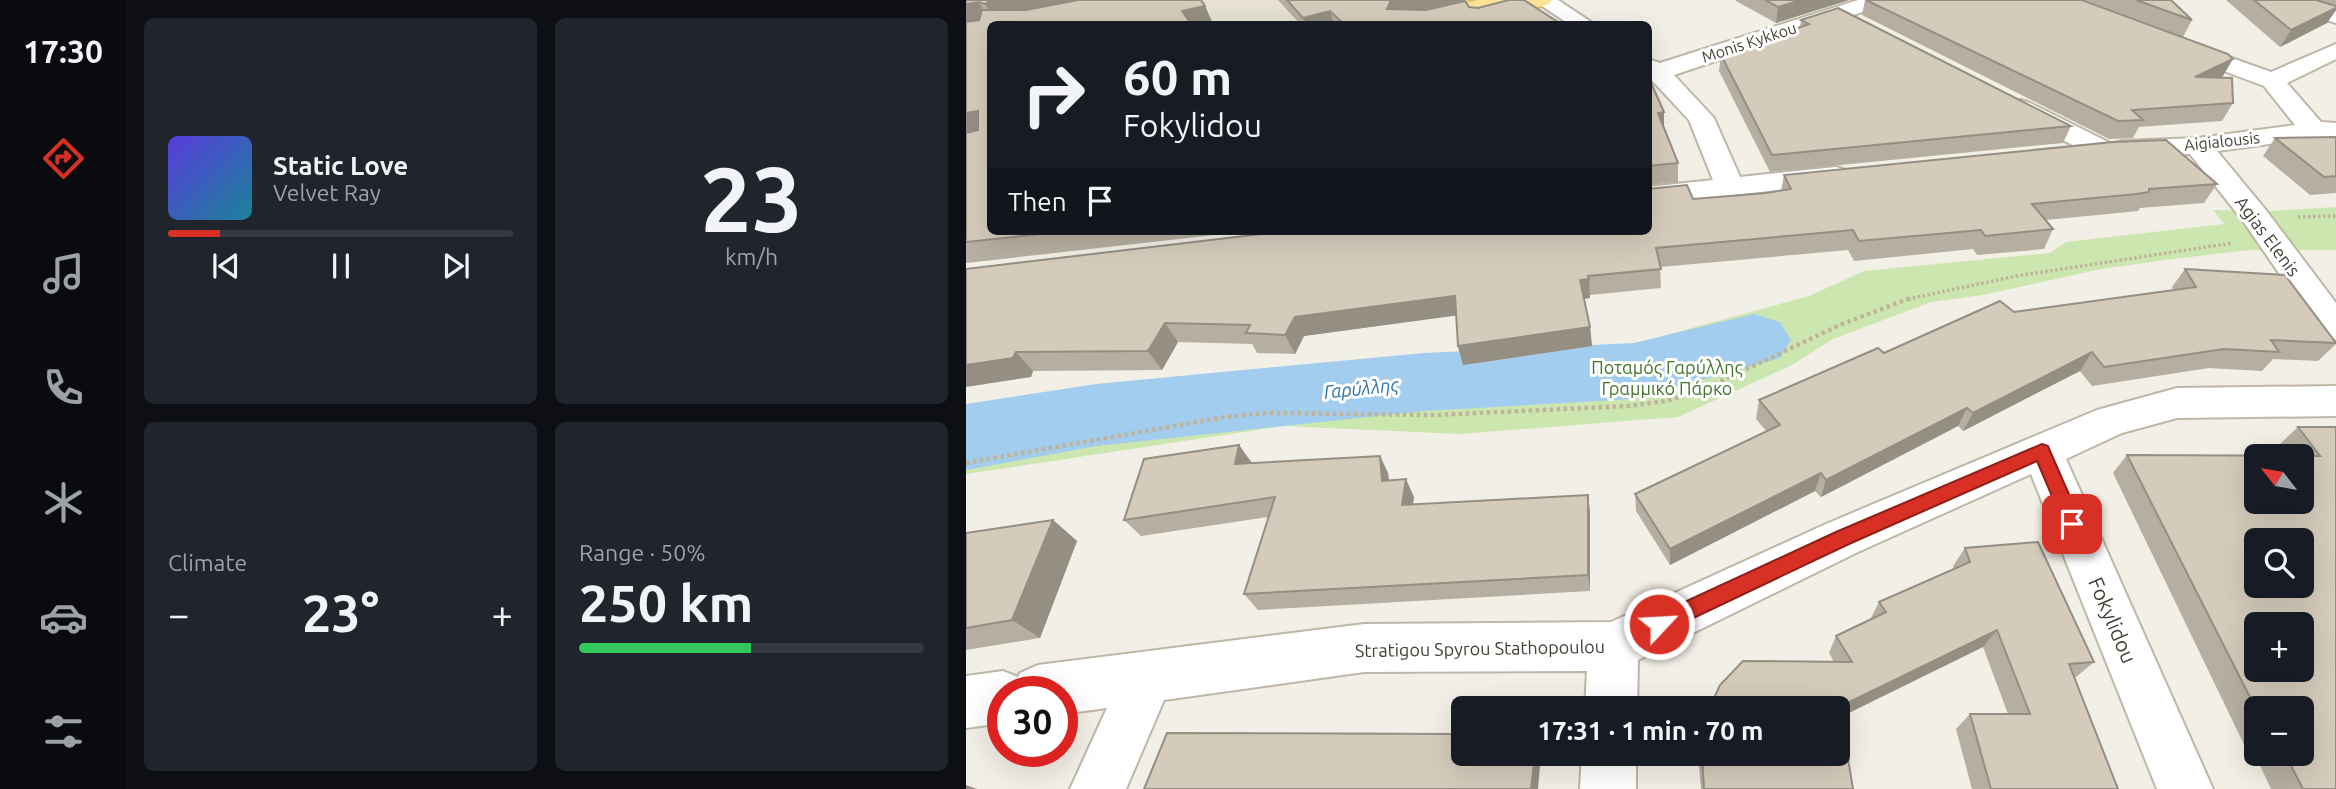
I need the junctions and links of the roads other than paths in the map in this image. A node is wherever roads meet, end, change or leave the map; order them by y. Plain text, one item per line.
1 (1504, 0) edge
2 (1543, 0) edge
3 (1879, 0) edge
4 (2283, 0) edge
5 (1835, 13) junction
6 (2336, 17) edge
7 (1416, 21) edge
8 (1460, 21) edge
9 (1578, 21) edge
10 (1860, 26) edge
11 (2159, 38) edge
12 (2336, 51) edge
13 (1653, 69) edge
14 (2273, 82) junction
15 (2006, 100) edge
16 (2325, 130) edge
17 (2198, 146) junction
18 (2103, 150) junction
19 (2062, 154) edge
20 (1868, 173) edge
21 (1730, 187) junction
22 (1652, 196) edge
23 (2331, 314) edge
24 (2336, 401) edge
25 (2042, 451) junction
26 (1613, 646) junction
27 (1149, 675) junction
28 (1078, 685) edge
29 (1611, 696) edge
30 (987, 699) edge
31 (966, 702) edge
32 (1609, 766) edge
33 (1098, 789) edge
34 (1608, 789) edge
35 (2185, 789) edge

1 - 7 main road
2 - 8 main road
2 - 9 street
3 - 5 street, Monis Kykkou
4 - 6 street
5 - 10 street
5 - 13 street, Monis Kykkou
11 - 14 street
12 - 14 street
13 - 21 street
14 - 16 street
15 - 18 street
16 - 17 street, Aigialousis
17 - 18 street, Aigialousis
17 - 23 street, Agias Elenis
18 - 19 street, Aigialousis
20 - 21 street
21 - 22 street
24 - 25 street, Stratigou Spyrou Stathopoulou
25 - 26 street, Stratigou Spyrou Stathopoulou
25 - 35 street, Fokylidou
26 - 27 street, Stratigou Spyrou Stathopoulou
26 - 29 street
27 - 28 street, Stratigou Spyrou Stathopoulou
27 - 33 street
30 - 31 street
32 - 34 street

